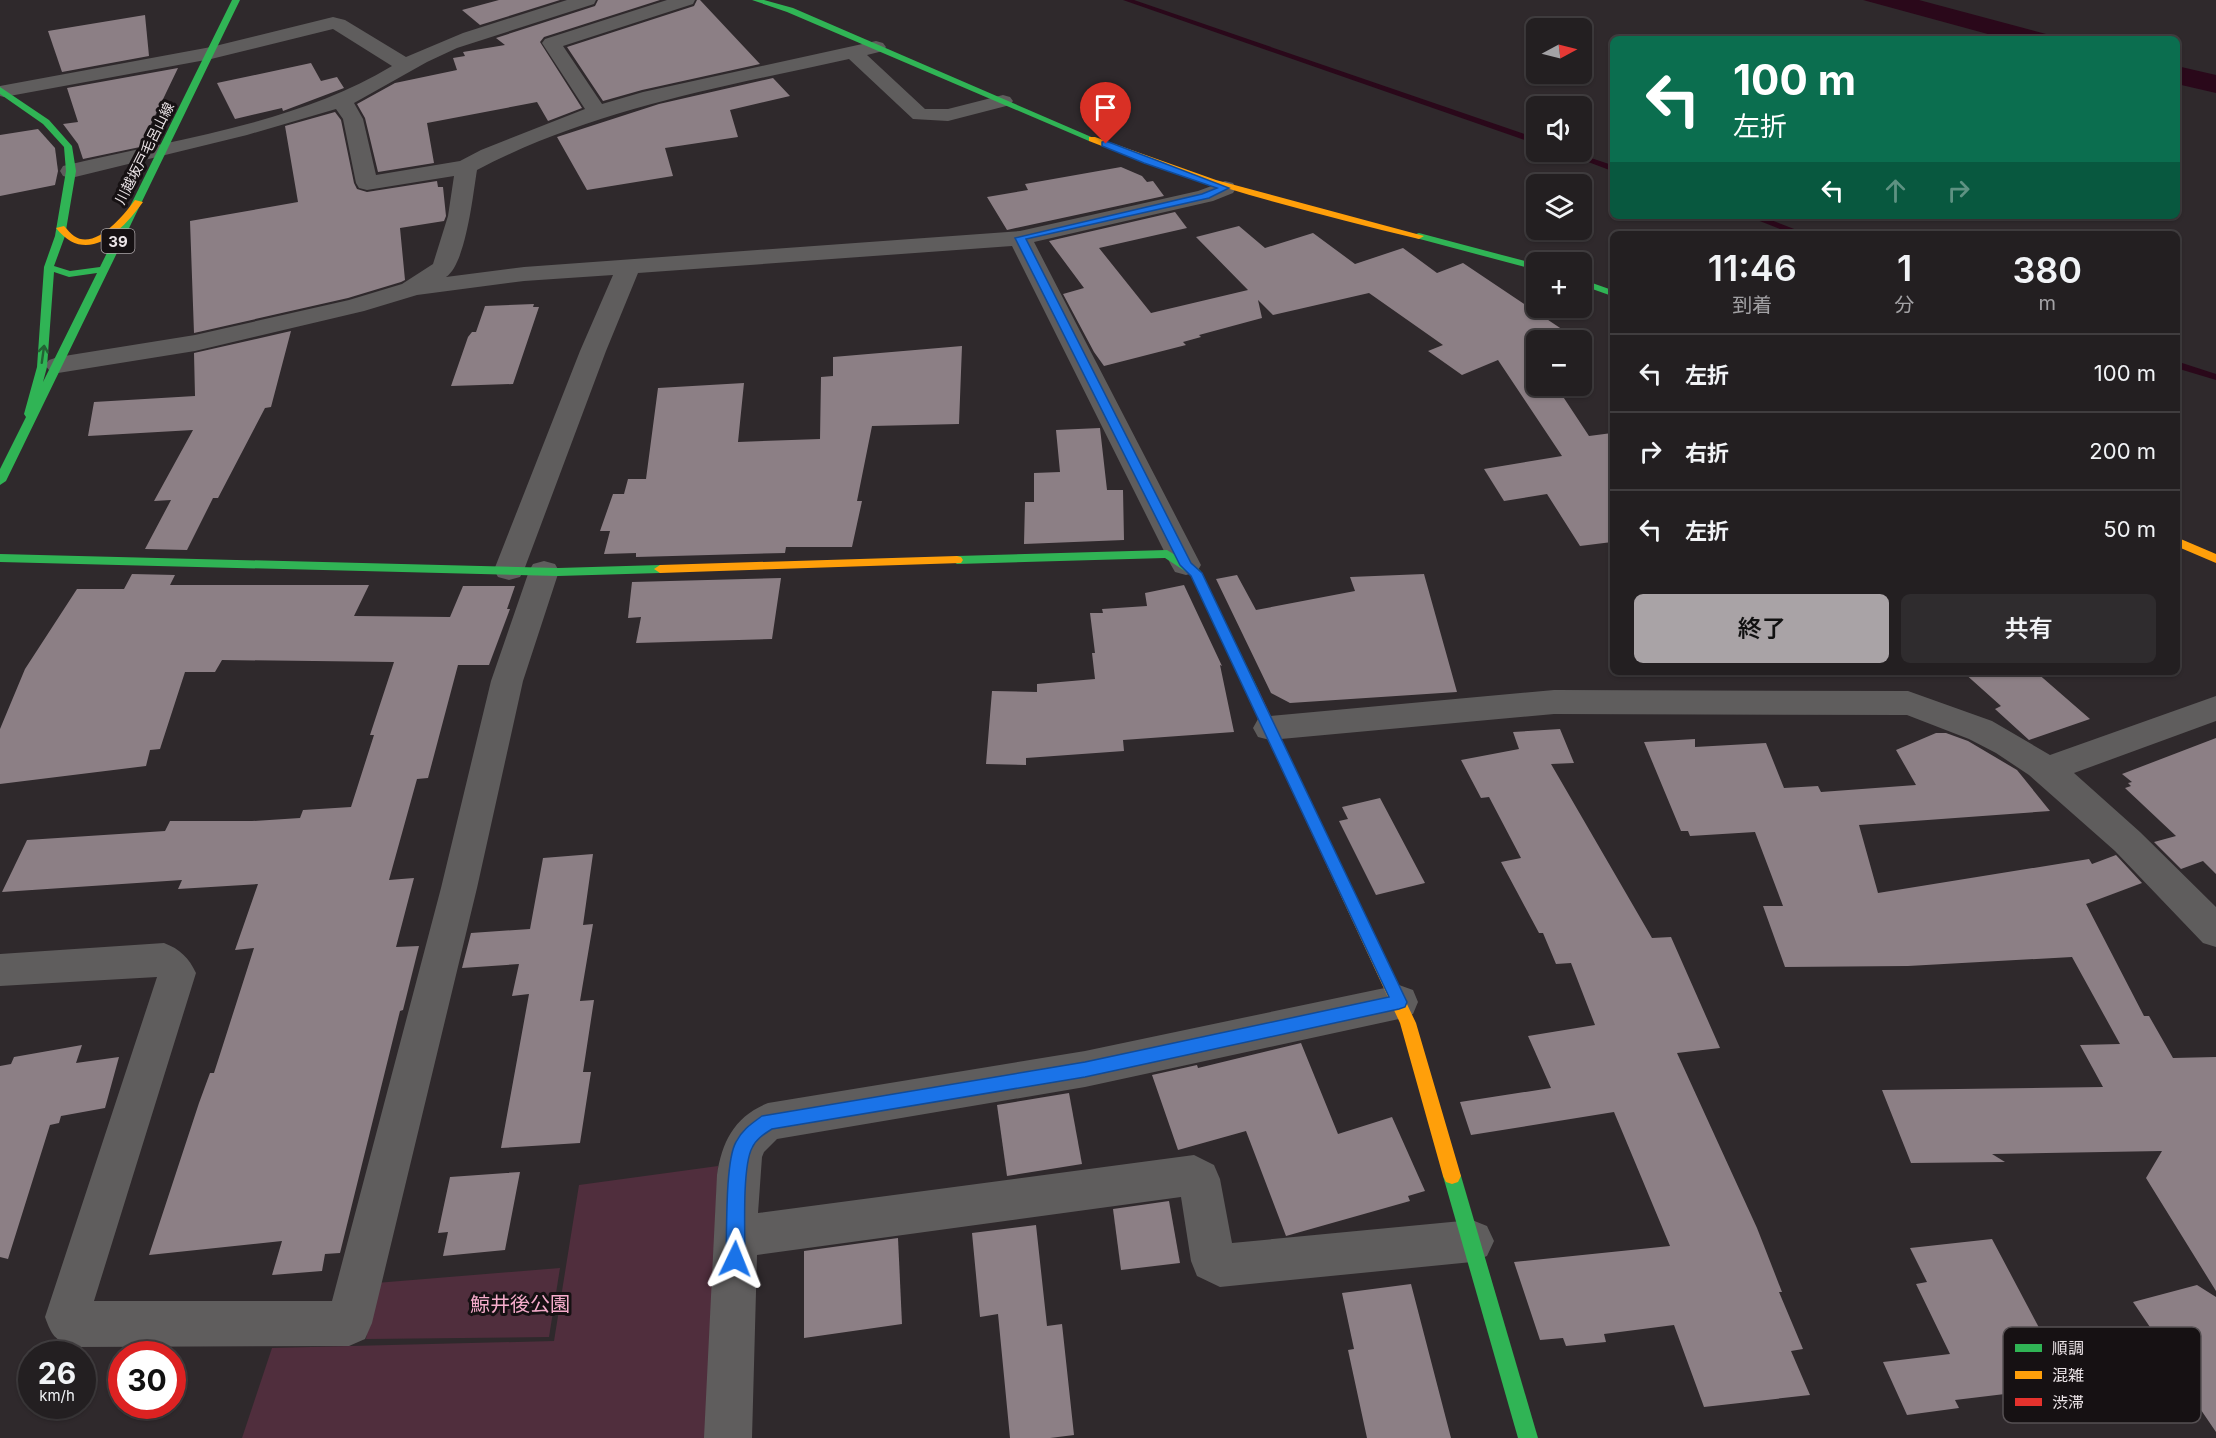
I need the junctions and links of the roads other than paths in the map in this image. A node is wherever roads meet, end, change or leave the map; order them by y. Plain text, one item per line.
1 (236, 0) edge
2 (587, 0) edge
3 (686, 0) edge
4 (756, 0) edge
5 (876, 47) junction
6 (853, 52) junction
7 (211, 53) junction
8 (406, 66) junction
9 (2, 91) edge
10 (274, 99) dead end
11 (342, 101) junction
12 (1003, 101) junction
13 (597, 112) junction
14 (282, 118) junction
15 (165, 148) junction
16 (466, 167) junction
17 (71, 171) junction
18 (1225, 188) junction
19 (138, 201) junction
20 (61, 232) junction
21 (1020, 238) junction
22 (1526, 264) edge
23 (629, 266) junction
24 (50, 267) junction
25 (106, 268) junction
26 (1592, 286) edge
27 (411, 289) junction
28 (1610, 292) edge
29 (58, 365) junction
30 (16, 451) junction
31 (0, 481) edge
32 (2180, 543) edge
33 (0, 558) edge
34 (2216, 559) edge
35 (1186, 565) junction
36 (526, 571) junction
37 (2216, 708) edge
38 (1270, 728) junction
39 (2046, 770) junction
40 (2216, 932) edge
41 (0, 970) edge
42 (1399, 1002) junction
43 (736, 1237) junction
44 (1472, 1241) junction
45 (728, 1438) edge
46 (1528, 1438) edge

1 - 7 street, 川越坂戸毛呂山線 / 39
2 - 8 street
3 - 13 street
4 - 5 street
5 - 6 street
5 - 12 street
6 - 12 street
6 - 13 street
7 - 8 street
7 - 9 street
7 - 15 street, 川越坂戸毛呂山線 / 39
8 - 11 street
9 - 17 street
10 - 14 street
11 - 14 street
11 - 16 street
12 - 18 street
13 - 16 street
14 - 15 street
15 - 17 street
15 - 19 street, 川越坂戸毛呂山線 / 39
16 - 27 street
17 - 20 street
18 - 21 street
18 - 22 street
19 - 20 street
19 - 25 street, 川越坂戸毛呂山線 / 39
20 - 24 street
20 - 25 street
21 - 23 street
21 - 35 street
23 - 27 street
23 - 36 street
24 - 25 street
30 -> 24 street
25 - 29 street, 川越坂戸毛呂山線 / 39
26 - 28 street
27 - 29 street
29 - 30 street, 川越坂戸毛呂山線 / 39
30 - 31 street, 川越坂戸毛呂山線 / 39
32 - 34 street
33 - 36 street
35 - 36 street
35 - 38 street
36 - 41 street
37 - 39 street
38 - 39 street
38 - 42 street
39 - 40 street
42 - 43 street
42 - 44 street
43 - 44 street
43 - 45 street
44 - 46 street

